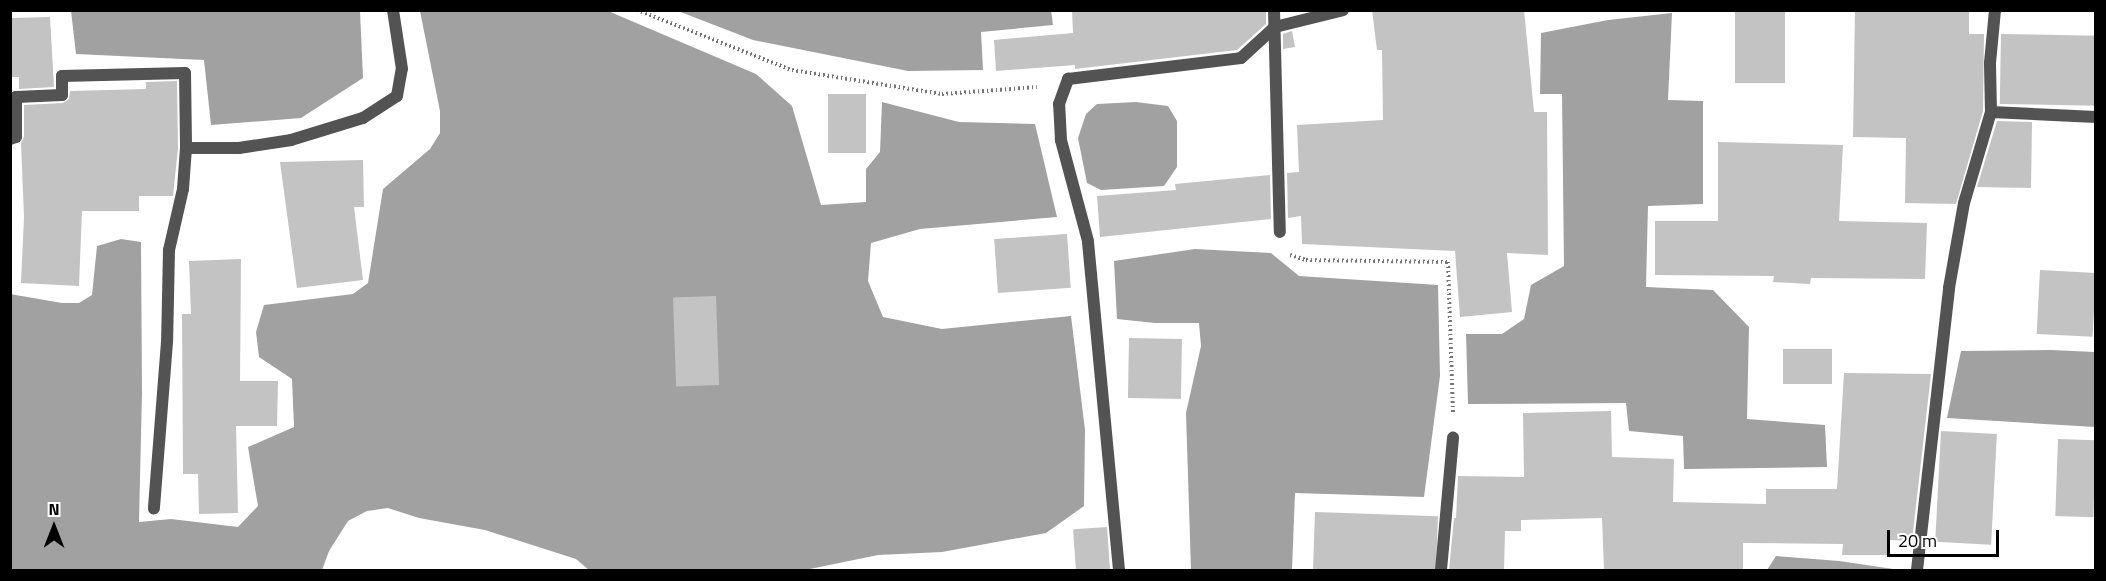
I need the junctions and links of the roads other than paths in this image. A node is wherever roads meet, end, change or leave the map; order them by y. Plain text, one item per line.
1 (393, 10) edge
2 (1274, 10) edge
3 (1342, 10) edge
4 (1995, 10) edge
5 (1275, 27) junction
6 (1991, 112) junction
7 (2096, 117) edge
8 (10, 139) edge
9 (186, 148) junction
10 (1280, 232) road end
11 (1453, 438) road end
12 (154, 508) dead end
13 (1119, 570) edge
14 (1441, 570) edge
15 (1917, 570) edge

1 - 9 street
2 - 5 street
3 - 5 street
4 - 6 street
5 - 10 street
5 - 13 street
6 - 7 street
6 - 15 street
8 - 9 street
9 - 12 street
11 - 14 street

